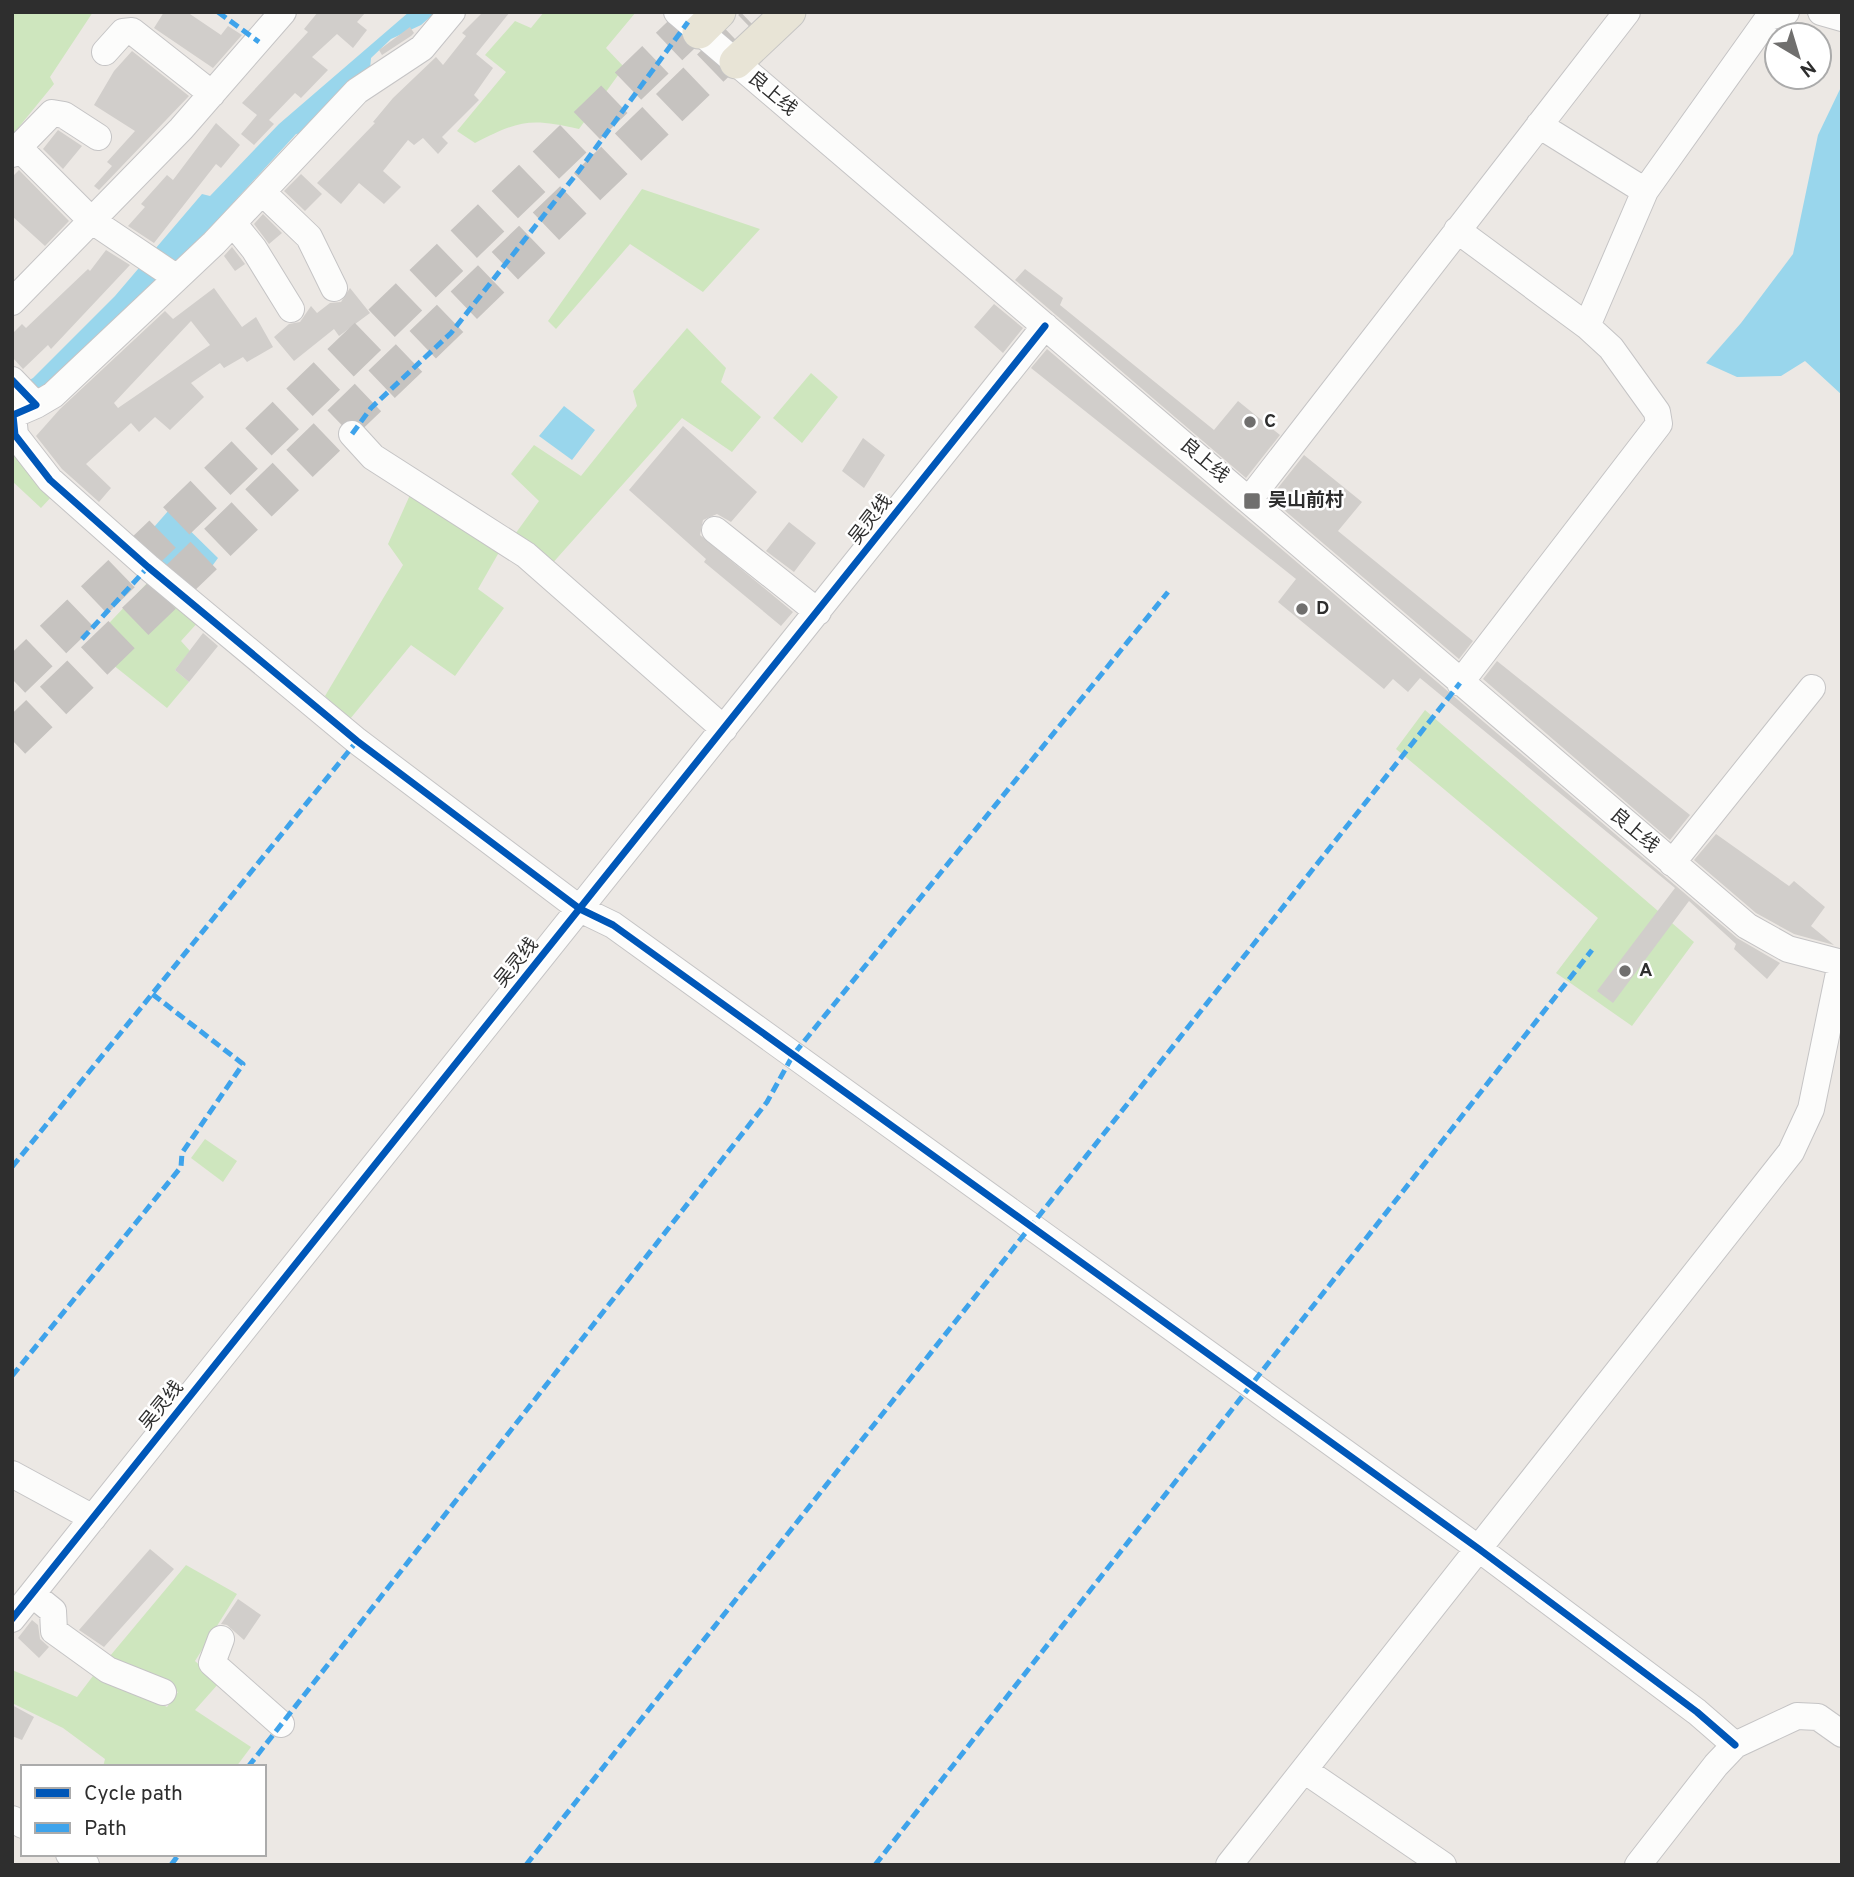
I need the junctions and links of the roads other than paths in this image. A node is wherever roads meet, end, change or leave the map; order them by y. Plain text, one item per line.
1 (283, 12) edge
2 (452, 12) edge
3 (789, 12) edge
4 (1627, 12) edge
5 (1786, 12) edge
6 (1821, 12) edge
7 (1842, 18) edge
8 (698, 19) edge
9 (171, 49) dead end
10 (105, 52) dead end
11 (736, 62) dead end
12 (216, 90) junction
13 (1539, 125) junction
14 (98, 137) dead end
15 (15, 151) edge
16 (1645, 191) junction
17 (262, 192) junction
18 (91, 220) junction
19 (233, 223) junction
20 (1457, 230) junction
21 (174, 276) junction
22 (334, 288) dead end
23 (12, 302) edge
24 (291, 309) dead end
25 (1045, 326) junction
26 (1587, 326) junction
27 (24, 393) edge
28 (352, 434) dead end
29 (14, 436) edge
30 (1249, 499) junction
31 (715, 530) dead end
32 (818, 612) junction
33 (1460, 683) junction
34 (1812, 688) dead end
35 (724, 729) junction
36 (1672, 863) junction
37 (580, 909) junction
38 (1842, 963) edge
39 (12, 1474) edge
40 (93, 1518) junction
41 (1479, 1549) junction
42 (32, 1594) junction
43 (12, 1619) edge
44 (221, 1639) dead end
45 (163, 1692) dead end
46 (281, 1724) dead end
47 (1842, 1734) edge
48 (1735, 1745) junction
49 (1304, 1770) junction
50 (1229, 1865) edge
51 (1443, 1865) edge
52 (1639, 1865) edge

1 - 12 street
2 - 17 street
3 - 11 main road
4 - 13 street
5 - 16 street
6 - 7 street
8 - 25 street, 良上线
9 - 12 street
10 - 12 street
12 - 18 street
13 - 16 street
13 - 20 street
14 - 15 street
15 - 18 street
16 - 26 street
17 - 19 street
17 - 22 street
18 - 21 street
18 - 23 street
19 - 21 street
19 - 24 street
20 - 26 street
20 - 30 street
21 - 27 street
25 - 30 street, 良上线
25 - 32 street, 吴灵线
26 - 33 street
27 - 29 street
28 - 35 street
29 - 37 street
30 - 33 street, 良上线
31 - 32 street
32 - 35 street, 吴灵线
33 - 36 street, 良上线
34 - 36 street
35 - 37 street, 吴灵线
36 - 38 street, 良上线
37 - 40 street, 吴灵线
37 - 41 street
38 - 41 street
39 - 40 street
40 - 42 street, 吴灵线
41 - 48 street
41 - 49 street
42 - 43 street, 吴灵线
42 - 45 street
44 - 46 street
47 - 48 street
48 - 52 street
49 - 50 street
49 - 51 street

